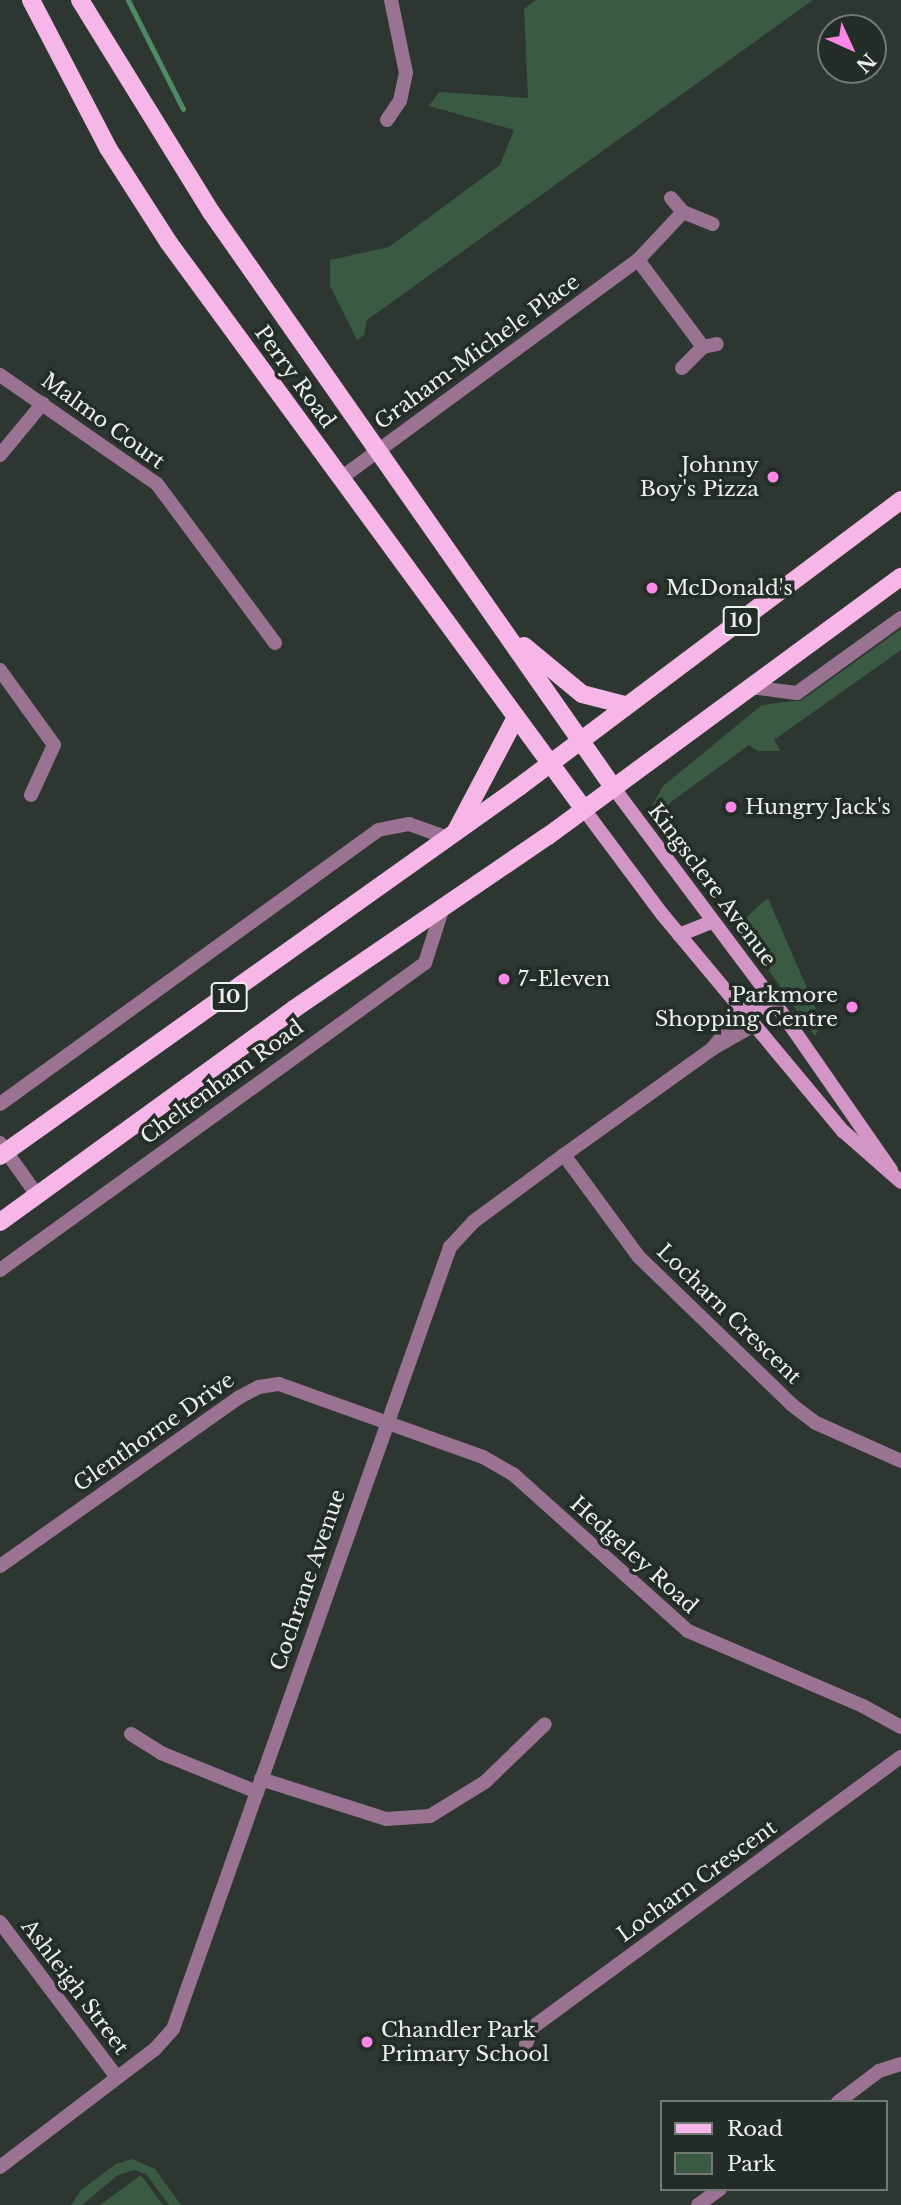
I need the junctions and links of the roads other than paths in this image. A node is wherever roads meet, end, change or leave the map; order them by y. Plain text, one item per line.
1 (31, 0) edge
2 (80, 0) edge
3 (391, 0) edge
4 (387, 120) dead end
5 (671, 198) dead end
6 (682, 212) junction
7 (713, 224) dead end
8 (638, 260) junction
9 (682, 368) dead end
10 (0, 375) edge
11 (43, 403) junction
12 (380, 450) junction
13 (0, 455) edge
14 (341, 478) junction
15 (901, 500) edge
16 (901, 577) edge
17 (901, 618) edge
18 (498, 621) junction
19 (275, 643) dead end
20 (0, 670) edge
21 (750, 687) junction
22 (625, 705) junction
23 (516, 717) junction
24 (580, 740) junction
25 (551, 764) junction
26 (613, 787) junction
27 (32, 795) dead end
28 (583, 808) junction
29 (451, 836) junction
30 (702, 908) junction
31 (442, 910) junction
32 (712, 922) junction
33 (679, 935) junction
34 (776, 1006) junction
35 (742, 1011) junction
36 (754, 1025) junction
37 (712, 1049) junction
38 (0, 1104) edge
39 (2, 1150) edge
40 (564, 1155) junction
41 (899, 1181) edge
42 (37, 1195) junction
43 (0, 1222) edge
44 (0, 1270) edge
45 (386, 1421) junction
46 (901, 1461) edge
47 (0, 1566) edge
48 (545, 1724) dead end
49 (901, 1727) edge
50 (131, 1734) dead end
51 (901, 1757) edge
52 (259, 1785) junction
53 (0, 1922) edge
54 (526, 2044) dead end
55 (901, 2064) edge
56 (117, 2077) junction
57 (841, 2100) edge
58 (0, 2167) edge
59 (717, 2191) edge
60 (698, 2205) edge

1 - 14 main road, Perry Road
2 - 12 main road, Perry Road
3 - 4 street
5 - 6 street
6 - 7 street
6 - 8 street, Graham-Michele Place
8 - 9 street
8 - 12 street, Graham-Michele Place
10 - 11 street, Malmo Court
11 - 13 street
11 - 19 street, Malmo Court
12 - 14 street, Graham-Michele Place
12 - 18 main road, Perry Road
14 - 23 main road, Perry Road
15 - 22 main road, 10
16 - 21 main road, Cheltenham Road / 10
17 - 21 street
18 - 22 main road
18 - 24 main road, Perry Road
20 - 27 street
21 - 26 main road, Cheltenham Road / 10
22 - 24 main road, 10
23 - 25 main road, Perry Road
23 - 29 main road
24 - 25 main road, 10
24 - 26 main road, Perry Road
25 - 28 main road, Perry Road
25 - 29 main road, 10
26 - 28 main road, Cheltenham Road / 10
26 - 30 main road, Kingsclere Avenue
28 - 31 main road, Cheltenham Road / 10
28 - 33 main road, Kingsclere Avenue
29 - 38 street
29 - 39 main road, 10
30 - 32 main road, Kingsclere Avenue
30 - 33 main road
31 - 42 main road, Cheltenham Road / 10
31 - 44 street, Cheltenham Road
32 - 33 main road
32 - 34 main road, Kingsclere Avenue
33 - 35 main road, Kingsclere Avenue
34 - 35 main road
34 - 36 main road
34 - 41 main road, Kingsclere Avenue
35 - 36 main road, Kingsclere Avenue
35 - 37 street, Cochrane Avenue
36 - 37 street, Cochrane Avenue
36 - 41 main road, Kingsclere Avenue
37 - 40 street, Cochrane Avenue
39 - 42 street
40 - 45 street, Cochrane Avenue
40 - 46 street, Locharn Crescent
42 - 43 main road, Cheltenham Road / 10
45 - 47 street, Glenthorne Drive
45 - 49 street, Hedgeley Road
45 - 52 street, Cochrane Avenue
48 - 52 street
50 - 52 street
51 - 54 street, Locharn Crescent
52 - 56 street, Cochrane Avenue
53 - 56 street, Ashleigh Street
55 - 57 street
56 - 58 street, Cochrane Avenue
59 - 60 street

